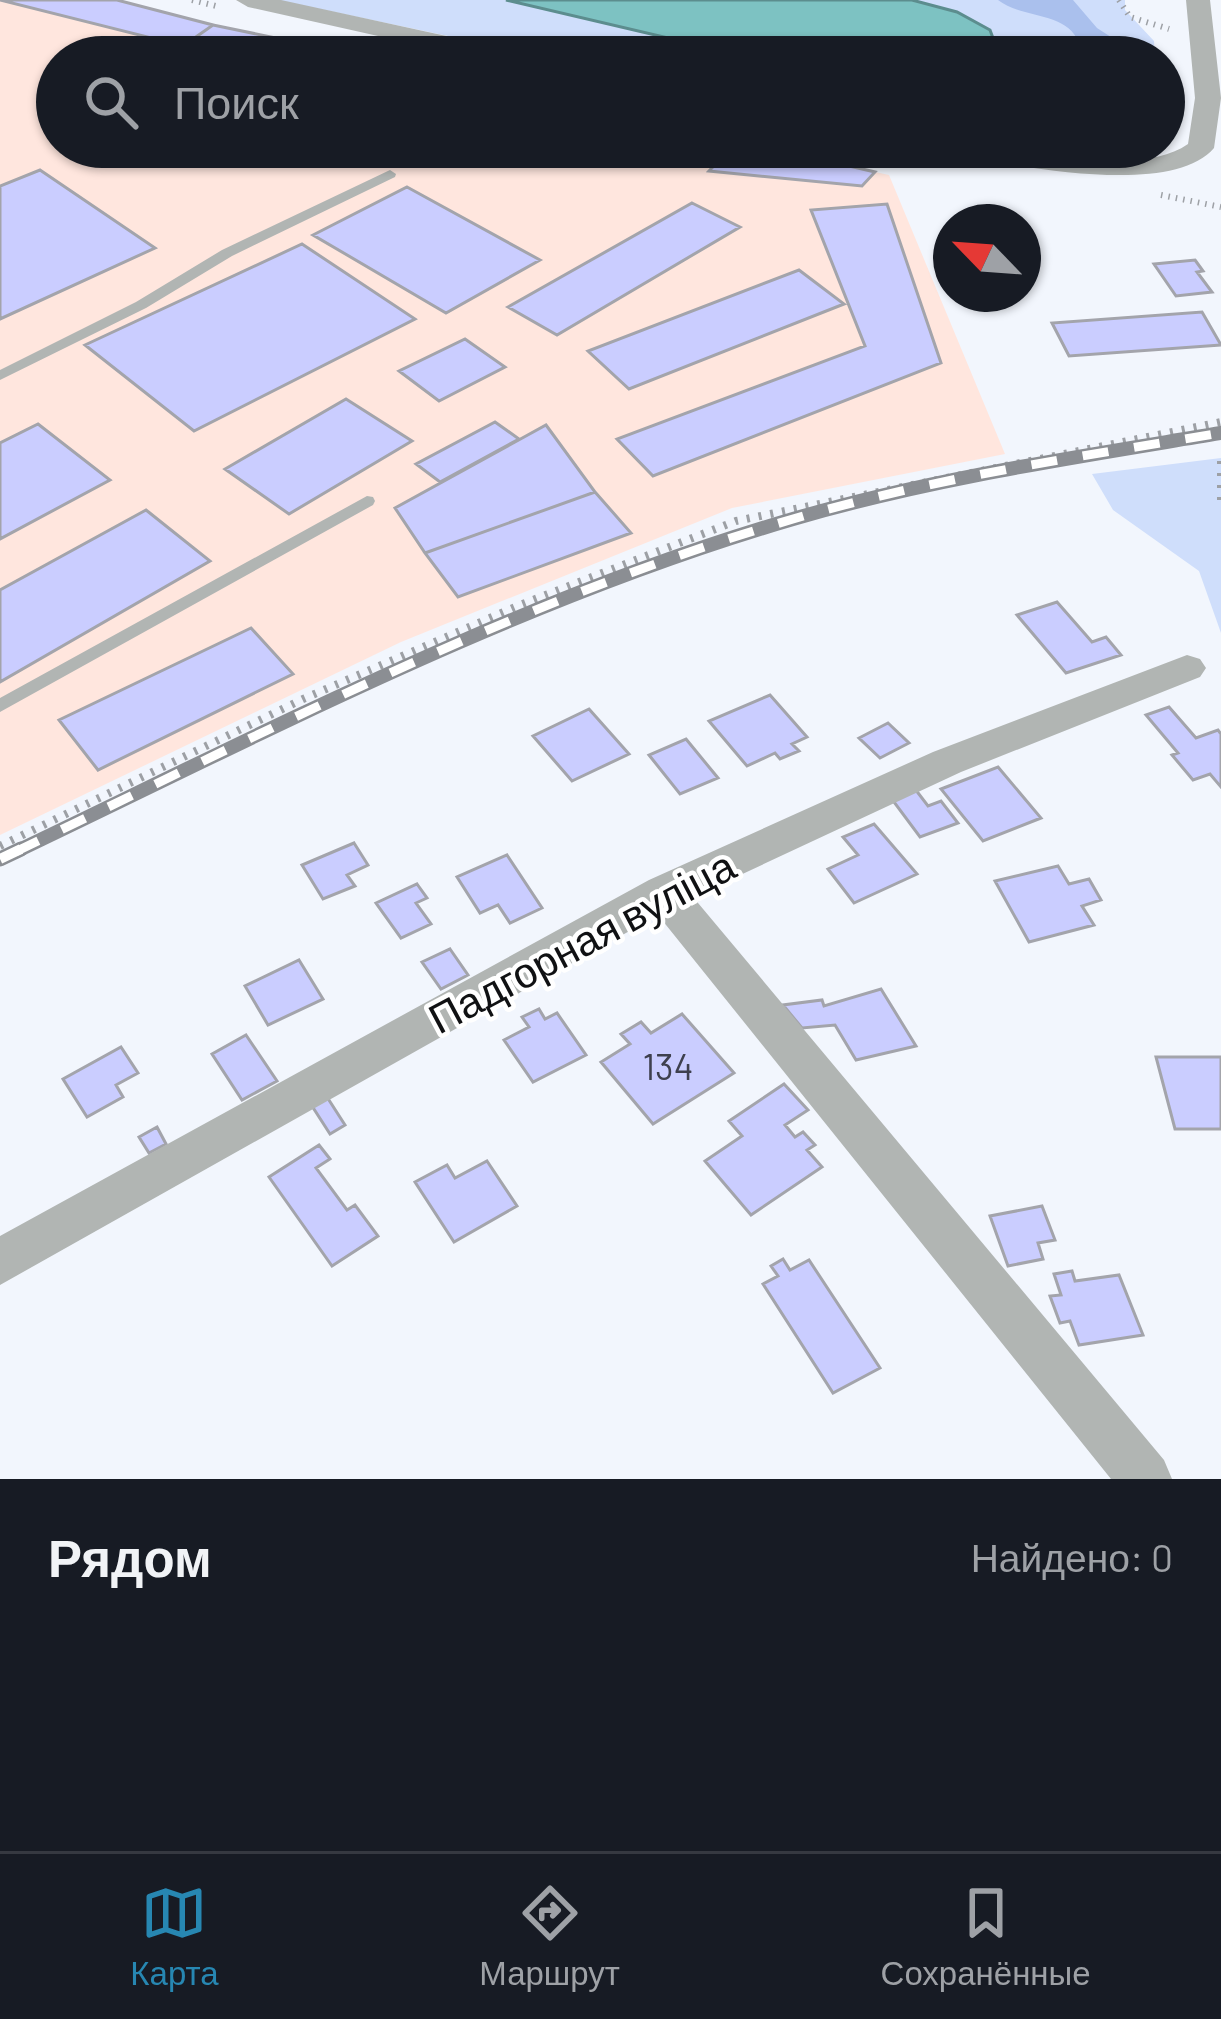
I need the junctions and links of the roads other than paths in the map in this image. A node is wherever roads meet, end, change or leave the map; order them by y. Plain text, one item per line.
1 (248, 0) edge
2 (1204, 12) edge
3 (411, 36) edge
4 (1185, 158) edge
5 (389, 174) dead end
6 (0, 376) edge
7 (367, 501) dead end
8 (1187, 668) dead end
9 (0, 706) edge
10 (664, 892) junction
11 (0, 1262) edge
12 (1144, 1479) edge

1 - 3 street
2 - 4 street
5 - 6 lane
7 - 9 lane
8 - 10 street, Падгорная вуліца
10 - 11 street, Падгорная вуліца
10 - 12 street

